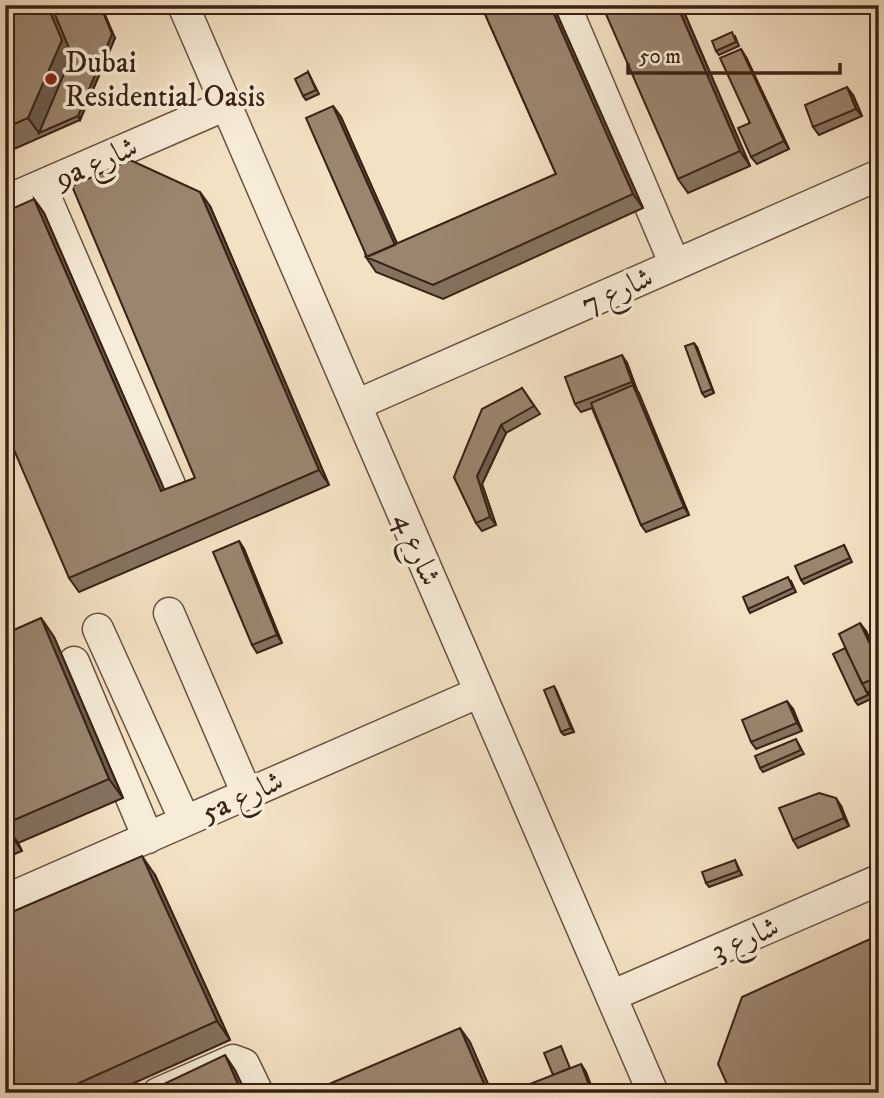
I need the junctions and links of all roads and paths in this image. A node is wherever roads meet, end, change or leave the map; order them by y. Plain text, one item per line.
1 (183, 5) edge
2 (565, 5) edge
3 (226, 105) junction
4 (879, 175) edge
5 (41, 186) junction
6 (5, 201) edge
7 (675, 265) junction
8 (356, 405) junction
9 (170, 485) edge
10 (169, 613) dead end
11 (98, 629) dead end
12 (74, 662) dead end
13 (480, 692) junction
14 (247, 794) junction
15 (185, 821) junction
16 (148, 838) junction
17 (879, 880) edge
18 (5, 900) edge
19 (611, 996) junction
20 (158, 1093) edge
21 (258, 1093) edge
22 (653, 1093) edge

1 - 3 street, شارع 4
2 - 7 street
3 - 5 street, 9a شارع
3 - 8 street, شارع 4
4 - 7 street, شارع 7
5 - 6 street, 9a شارع
5 - 9 street
7 - 8 street, شارع 7
8 - 13 street, شارع 4
10 - 14 street
11 - 15 street
12 - 16 street
13 - 14 street, 5a شارع
13 - 19 street, شارع 4
14 - 15 street, 5a شارع
15 - 16 street, 5a شارع
16 - 18 street, 5a شارع
17 - 19 street, شارع 3
19 - 22 street, شارع 4
20 - 21 street

